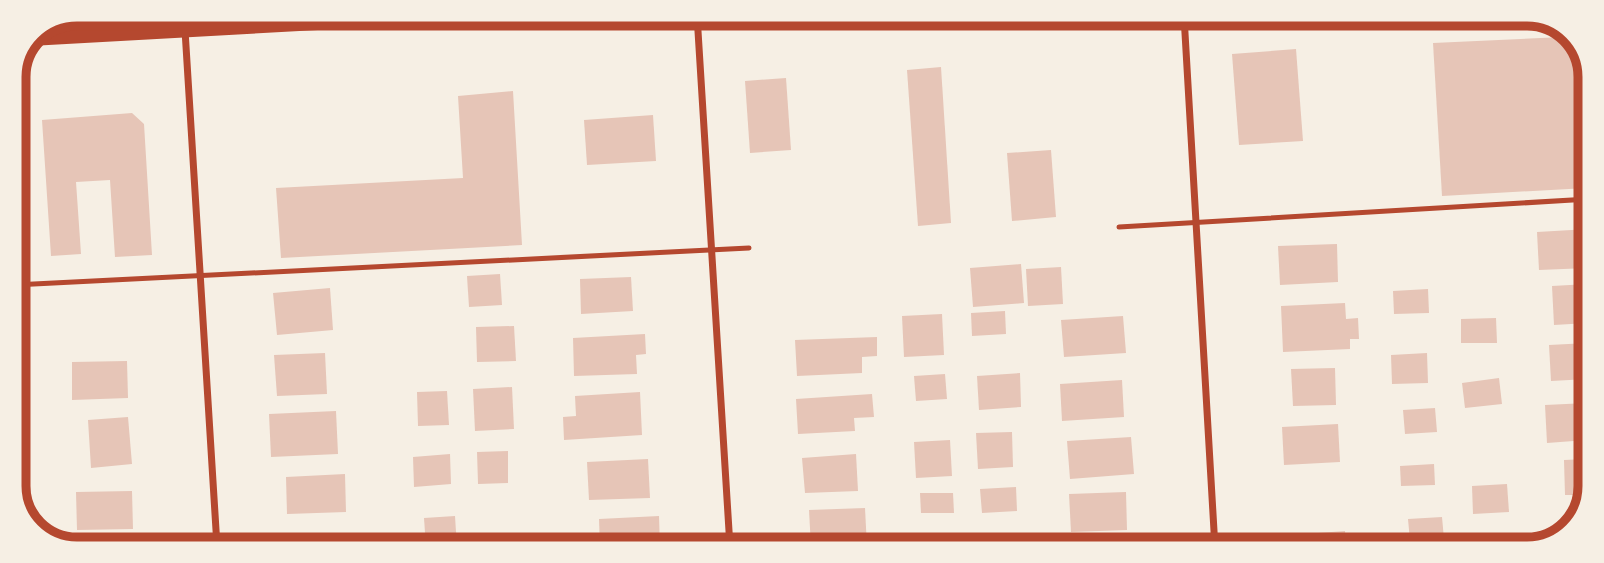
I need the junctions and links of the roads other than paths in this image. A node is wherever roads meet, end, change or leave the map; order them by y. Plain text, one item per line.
1 (185, 26) edge
2 (259, 26) edge
3 (698, 26) edge
4 (1185, 26) edge
5 (185, 30) junction
6 (45, 38) edge
7 (1578, 200) edge
8 (1195, 220) junction
9 (1119, 227) dead end
10 (749, 248) dead end
11 (712, 249) junction
12 (200, 275) junction
13 (26, 284) edge
14 (216, 537) edge
15 (729, 537) edge
16 (1214, 537) edge

1 - 5 street
2 - 5 main road
3 - 11 street
4 - 8 street
5 - 6 main road
5 - 12 street
7 - 8 lane
8 - 9 lane
8 - 16 street
10 - 11 lane
11 - 12 lane
11 - 15 street
12 - 13 lane
12 - 14 street

